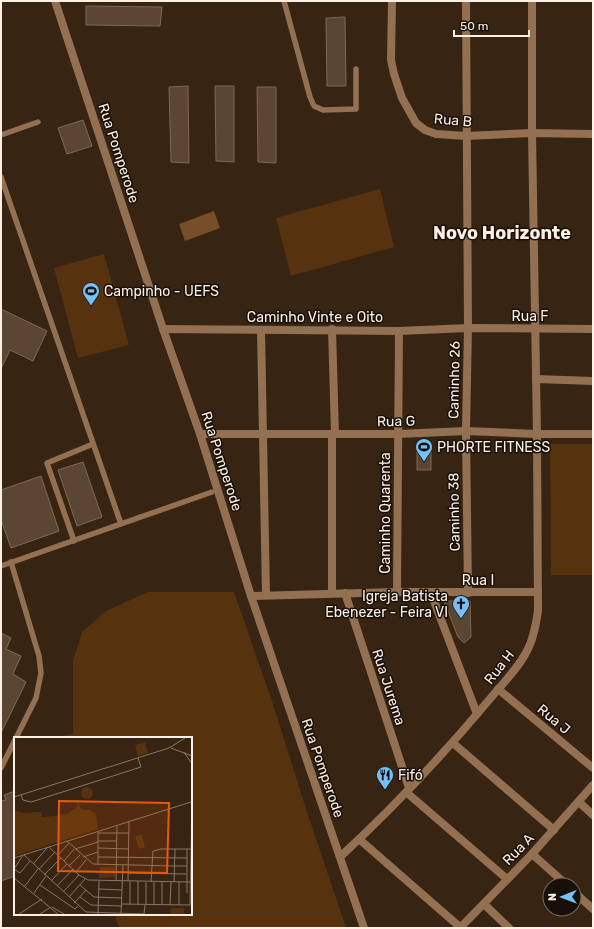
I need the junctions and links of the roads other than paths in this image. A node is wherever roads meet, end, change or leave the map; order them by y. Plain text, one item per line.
1 (56, 1) edge
2 (284, 1) edge
3 (392, 1) edge
4 (466, 1) edge
5 (532, 1) edge
6 (356, 69) dead end
7 (38, 122) dead end
8 (532, 133) junction
9 (593, 134) edge
10 (1, 135) edge
11 (466, 136) junction
12 (1, 177) edge
13 (468, 328) junction
14 (536, 328) junction
15 (163, 329) junction
16 (593, 329) edge
17 (261, 330) junction
18 (332, 330) junction
19 (399, 331) junction
20 (536, 379) junction
21 (593, 381) edge
22 (466, 432) junction
23 (200, 434) junction
24 (262, 434) junction
25 (333, 434) junction
26 (398, 434) junction
27 (537, 434) junction
28 (593, 434) edge
29 (93, 444) junction
30 (215, 491) junction
31 (121, 524) junction
32 (74, 541) junction
33 (11, 562) junction
34 (1, 566) edge
35 (397, 592) junction
36 (538, 592) junction
37 (332, 593) junction
38 (345, 593) junction
39 (431, 593) junction
40 (468, 593) junction
41 (266, 595) junction
42 (251, 596) junction
43 (498, 689) junction
44 (477, 714) junction
45 (17, 737) edge
46 (14, 743) edge
47 (453, 743) junction
48 (1, 768) edge
49 (593, 768) edge
50 (593, 785) edge
51 (408, 790) junction
52 (579, 802) junction
53 (593, 815) edge
54 (554, 830) junction
55 (359, 839) junction
56 (532, 854) junction
57 (340, 857) junction
58 (558, 877) edge
59 (507, 880) junction
60 (582, 899) edge
61 (484, 904) junction
62 (593, 909) edge
63 (364, 928) edge
64 (460, 928) edge
65 (509, 928) edge

1 - 15 street, Rua Pomperode
2 - 6 lane
3 - 11 street, Rua B
4 - 11 street, Caminho 26
5 - 8 street, Rua H
7 - 10 lane
8 - 9 street, Rua B
8 - 11 street, Rua B
8 - 14 street, Rua H
11 - 13 street, Caminho 26
12 - 29 lane
13 - 14 street, Rua F
13 - 19 street, Caminho Vinte e Oito
13 - 22 street, Caminho 26
14 - 16 street, Rua F
14 - 20 street, Rua H
15 - 17 street, Caminho Vinte e Oito
15 - 23 street, Rua Pomperode
17 - 18 street, Caminho Vinte e Oito
17 - 24 street
18 - 19 street, Caminho Vinte e Oito
18 - 25 street
19 - 26 street, Caminho Quarenta
20 - 21 street
20 - 27 street, Rua H
22 - 26 street, Rua G
22 - 27 street, Rua G
22 - 40 street, Caminho 38
23 - 24 street, Rua G
23 - 30 street, Rua Pomperode
24 - 25 street, Rua G
24 - 41 street
25 - 26 street, Rua G
25 - 37 street
26 - 35 street, Caminho Quarenta
27 - 28 street, Rua G
27 - 36 street, Rua H
29 - 31 lane
29 - 32 lane
30 - 31 lane
30 - 42 street, Rua Pomperode
31 - 32 lane
32 - 33 lane
33 - 34 lane
33 - 45 lane
35 - 38 street, Rua I
35 - 39 street, Rua I
36 - 40 street, Rua I
36 - 43 street, Rua H
37 - 38 street, Rua I
37 - 41 street, Rua I
38 - 51 street, Rua Jurema
39 - 40 street, Rua I
39 - 44 street
41 - 42 street, Rua I
42 - 57 street, Rua Pomperode
43 - 44 street, Rua H
43 - 49 street, Rua J
44 - 47 street, Rua H
46 - 48 lane
47 - 51 street, Rua H
47 - 54 street
50 - 52 street, Rua A
51 - 55 street, Rua H
51 - 59 street
52 - 53 street
52 - 54 street, Rua A
54 - 56 street, Rua A
55 - 57 street, Rua H
55 - 64 street
56 - 58 street
56 - 59 street, Rua A
57 - 63 street, Rua Pomperode
59 - 61 street, Rua A
60 - 62 street
61 - 64 street, Rua A
61 - 65 street

